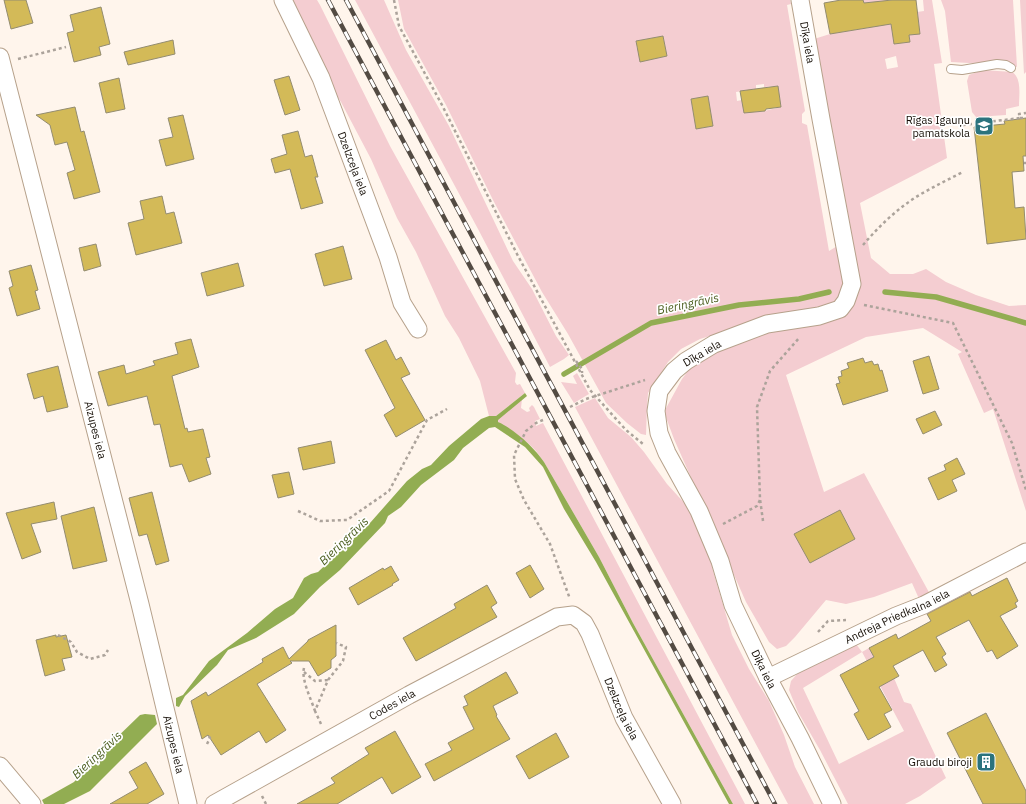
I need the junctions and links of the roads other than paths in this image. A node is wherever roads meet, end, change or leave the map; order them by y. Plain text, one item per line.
1 (283, 0) edge
2 (800, 0) edge
3 (1, 60) edge
4 (1011, 68) dead end
5 (951, 69) dead end
6 (6, 106) edge
7 (418, 329) dead end
8 (1026, 552) edge
9 (573, 615) joint
10 (768, 678) junction
11 (0, 766) edge
12 (32, 804) edge
13 (188, 804) edge
14 (214, 804) edge
15 (672, 804) edge
16 (832, 804) edge

1 - 7 street, Dzelzceļa iela
2 - 10 street, Dīķa iela
3 - 6 street, Aizupes iela
4 - 5 lane
6 - 13 street, Aizupes iela
8 - 10 street, Andreja Priedkalna iela
9 - 14 street, Codes iela
9 - 15 street, Dzelzceļa iela
10 - 16 street, Dīķa iela
11 - 12 street

